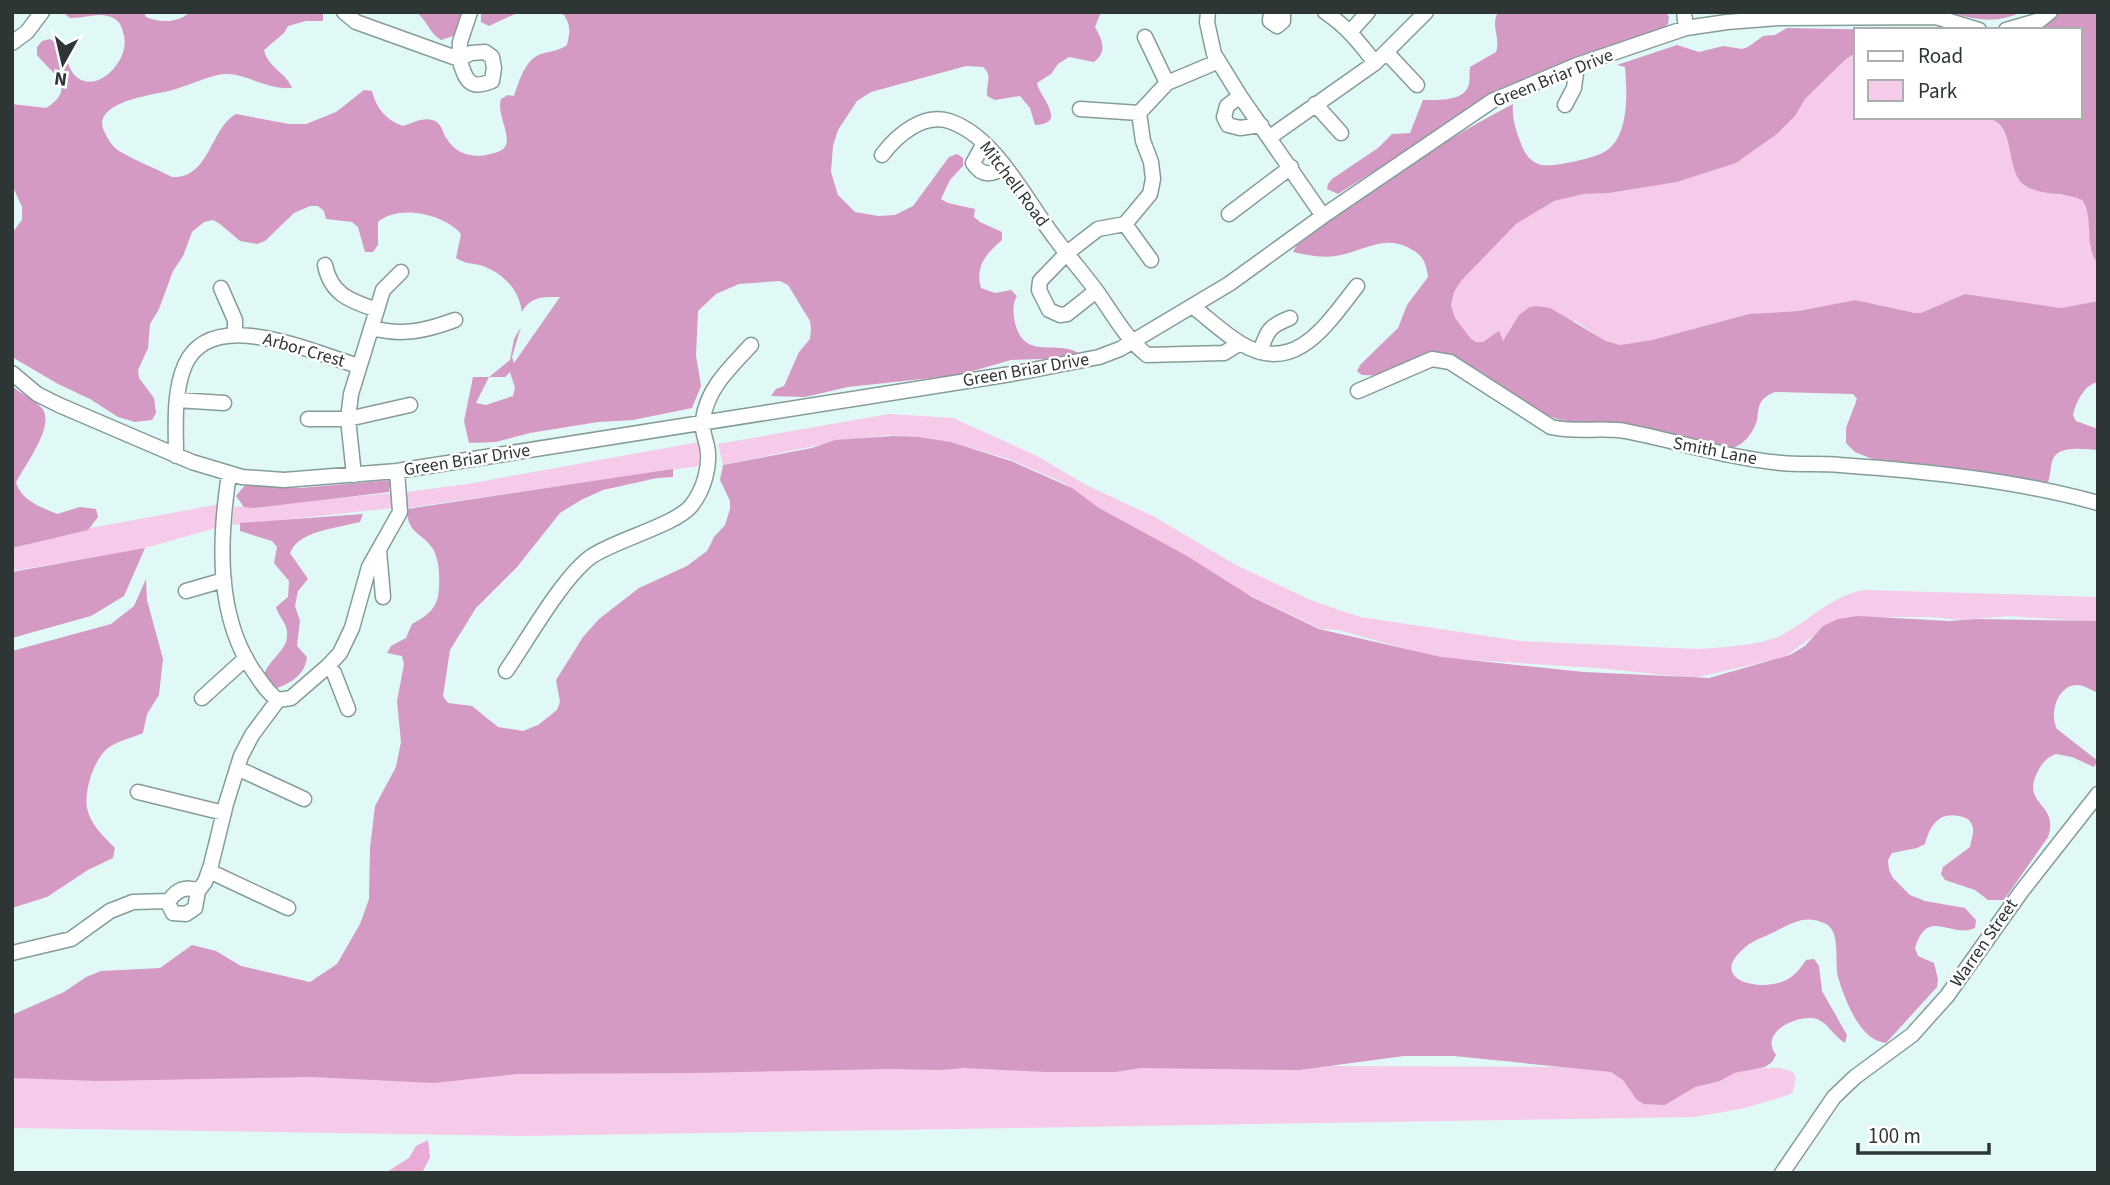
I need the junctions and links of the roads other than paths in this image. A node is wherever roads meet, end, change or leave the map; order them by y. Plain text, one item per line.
1 (42, 12) edge
2 (344, 12) edge
3 (470, 12) edge
4 (1208, 12) edge
5 (1271, 12) edge
6 (1283, 12) edge
7 (1325, 12) edge
8 (1368, 12) edge
9 (1426, 12) edge
10 (1684, 12) edge
11 (2050, 12) edge
12 (1686, 28) junction
13 (1972, 28) edge
14 (2014, 28) edge
15 (1350, 32) junction
16 (1145, 37) dead end
17 (12, 43) edge
18 (1387, 52) junction
19 (1217, 59) junction
20 (1375, 63) junction
21 (1577, 65) junction
22 (1167, 83) junction
23 (1417, 85) dead end
24 (1240, 96) junction
25 (1315, 104) junction
26 (1565, 105) dead end
27 (1080, 109) dead end
28 (1139, 113) junction
29 (1261, 125) junction
30 (1341, 133) dead end
31 (1270, 137) junction
32 (984, 143) junction
33 (882, 155) dead end
34 (1004, 167) junction
35 (1290, 167) junction
36 (1229, 214) dead end
37 (1323, 216) junction
38 (1125, 224) junction
39 (1067, 253) junction
40 (1151, 260) dead end
41 (325, 265) dead end
42 (401, 272) dead end
43 (1357, 285) dead end
44 (221, 288) dead end
45 (1096, 291) junction
46 (1192, 306) junction
47 (377, 310) junction
48 (1290, 318) dead end
49 (455, 320) dead end
50 (372, 328) junction
51 (235, 334) junction
52 (1130, 342) junction
53 (1240, 343) junction
54 (751, 345) dead end
55 (1260, 352) junction
56 (359, 366) junction
57 (12, 373) edge
58 (1358, 391) dead end
59 (177, 400) junction
60 (224, 403) dead end
61 (410, 405) dead end
62 (308, 419) dead end
63 (348, 419) junction
64 (702, 422) junction
65 (176, 456) junction
66 (397, 471) junction
67 (229, 474) junction
68 (354, 475) junction
69 (2098, 503) edge
70 (379, 548) junction
71 (224, 580) junction
72 (187, 592) dead end
73 (383, 597) dead end
74 (246, 659) junction
75 (328, 666) junction
76 (506, 671) dead end
77 (202, 698) dead end
78 (278, 700) junction
79 (348, 709) dead end
80 (237, 768) junction
81 (138, 792) dead end
82 (2098, 794) edge
83 (304, 799) dead end
84 (224, 813) junction
85 (209, 872) junction
86 (198, 891) junction
87 (169, 901) junction
88 (288, 908) dead end
89 (12, 953) edge
90 (1782, 1173) edge

1 - 17 street
2 - 3 street
4 - 19 street
5 - 6 street
7 - 15 street
8 - 15 street
9 - 18 street
10 - 12 street
11 - 14 street
12 - 13 street, Green Briar Drive
12 - 21 street, Green Briar Drive
15 - 20 street
16 - 22 street
18 - 20 street
18 - 23 street
19 - 22 street
19 - 24 street
20 - 25 street
21 - 26 street
21 - 37 street, Green Briar Drive
22 - 28 street
24 - 29 street
24 - 29 street
25 - 30 street
25 - 31 street
27 - 28 street
28 - 38 street
29 - 31 street
31 - 35 street
32 - 33 street, Mitchell Road
32 - 34 street, Mitchell Road
32 - 34 street
34 - 39 street, Mitchell Road
35 - 36 street
35 - 37 street
37 - 46 street, Green Briar Drive
38 - 39 street
38 - 40 street
39 - 45 street, Mitchell Road
39 - 45 street
41 - 47 street
42 - 47 street, Arbor Crest
43 - 55 street
44 - 51 street
45 - 52 street, Mitchell Road
46 - 52 street, Green Briar Drive
46 - 53 street
47 - 50 street, Arbor Crest
48 - 55 street
49 - 50 street
50 - 56 street, Arbor Crest
51 - 56 street, Arbor Crest
51 - 59 street, Arbor Crest
52 - 53 street
52 - 64 street, Green Briar Drive
53 - 55 street
54 - 64 street
56 - 63 street, Arbor Crest
57 - 65 street, Green Briar Drive
58 - 69 street, Smith Lane
59 - 60 street
59 - 65 street, Arbor Crest
61 - 63 street
62 - 63 street
63 - 68 street, Arbor Crest
64 - 66 street, Green Briar Drive
64 - 76 street
65 - 67 street, Green Briar Drive
66 - 68 street, Green Briar Drive
66 - 70 street
67 - 68 street, Green Briar Drive
67 - 71 street
70 - 73 street
70 - 75 street
71 - 72 street
71 - 74 street
74 - 77 street
74 - 78 street
75 - 78 street
75 - 79 street
78 - 80 street
80 - 83 street
80 - 84 street
81 - 84 street
82 - 90 street, Warren Street
84 - 85 street
85 - 86 street
85 - 88 street
86 - 87 street
86 - 87 street
87 - 89 street

